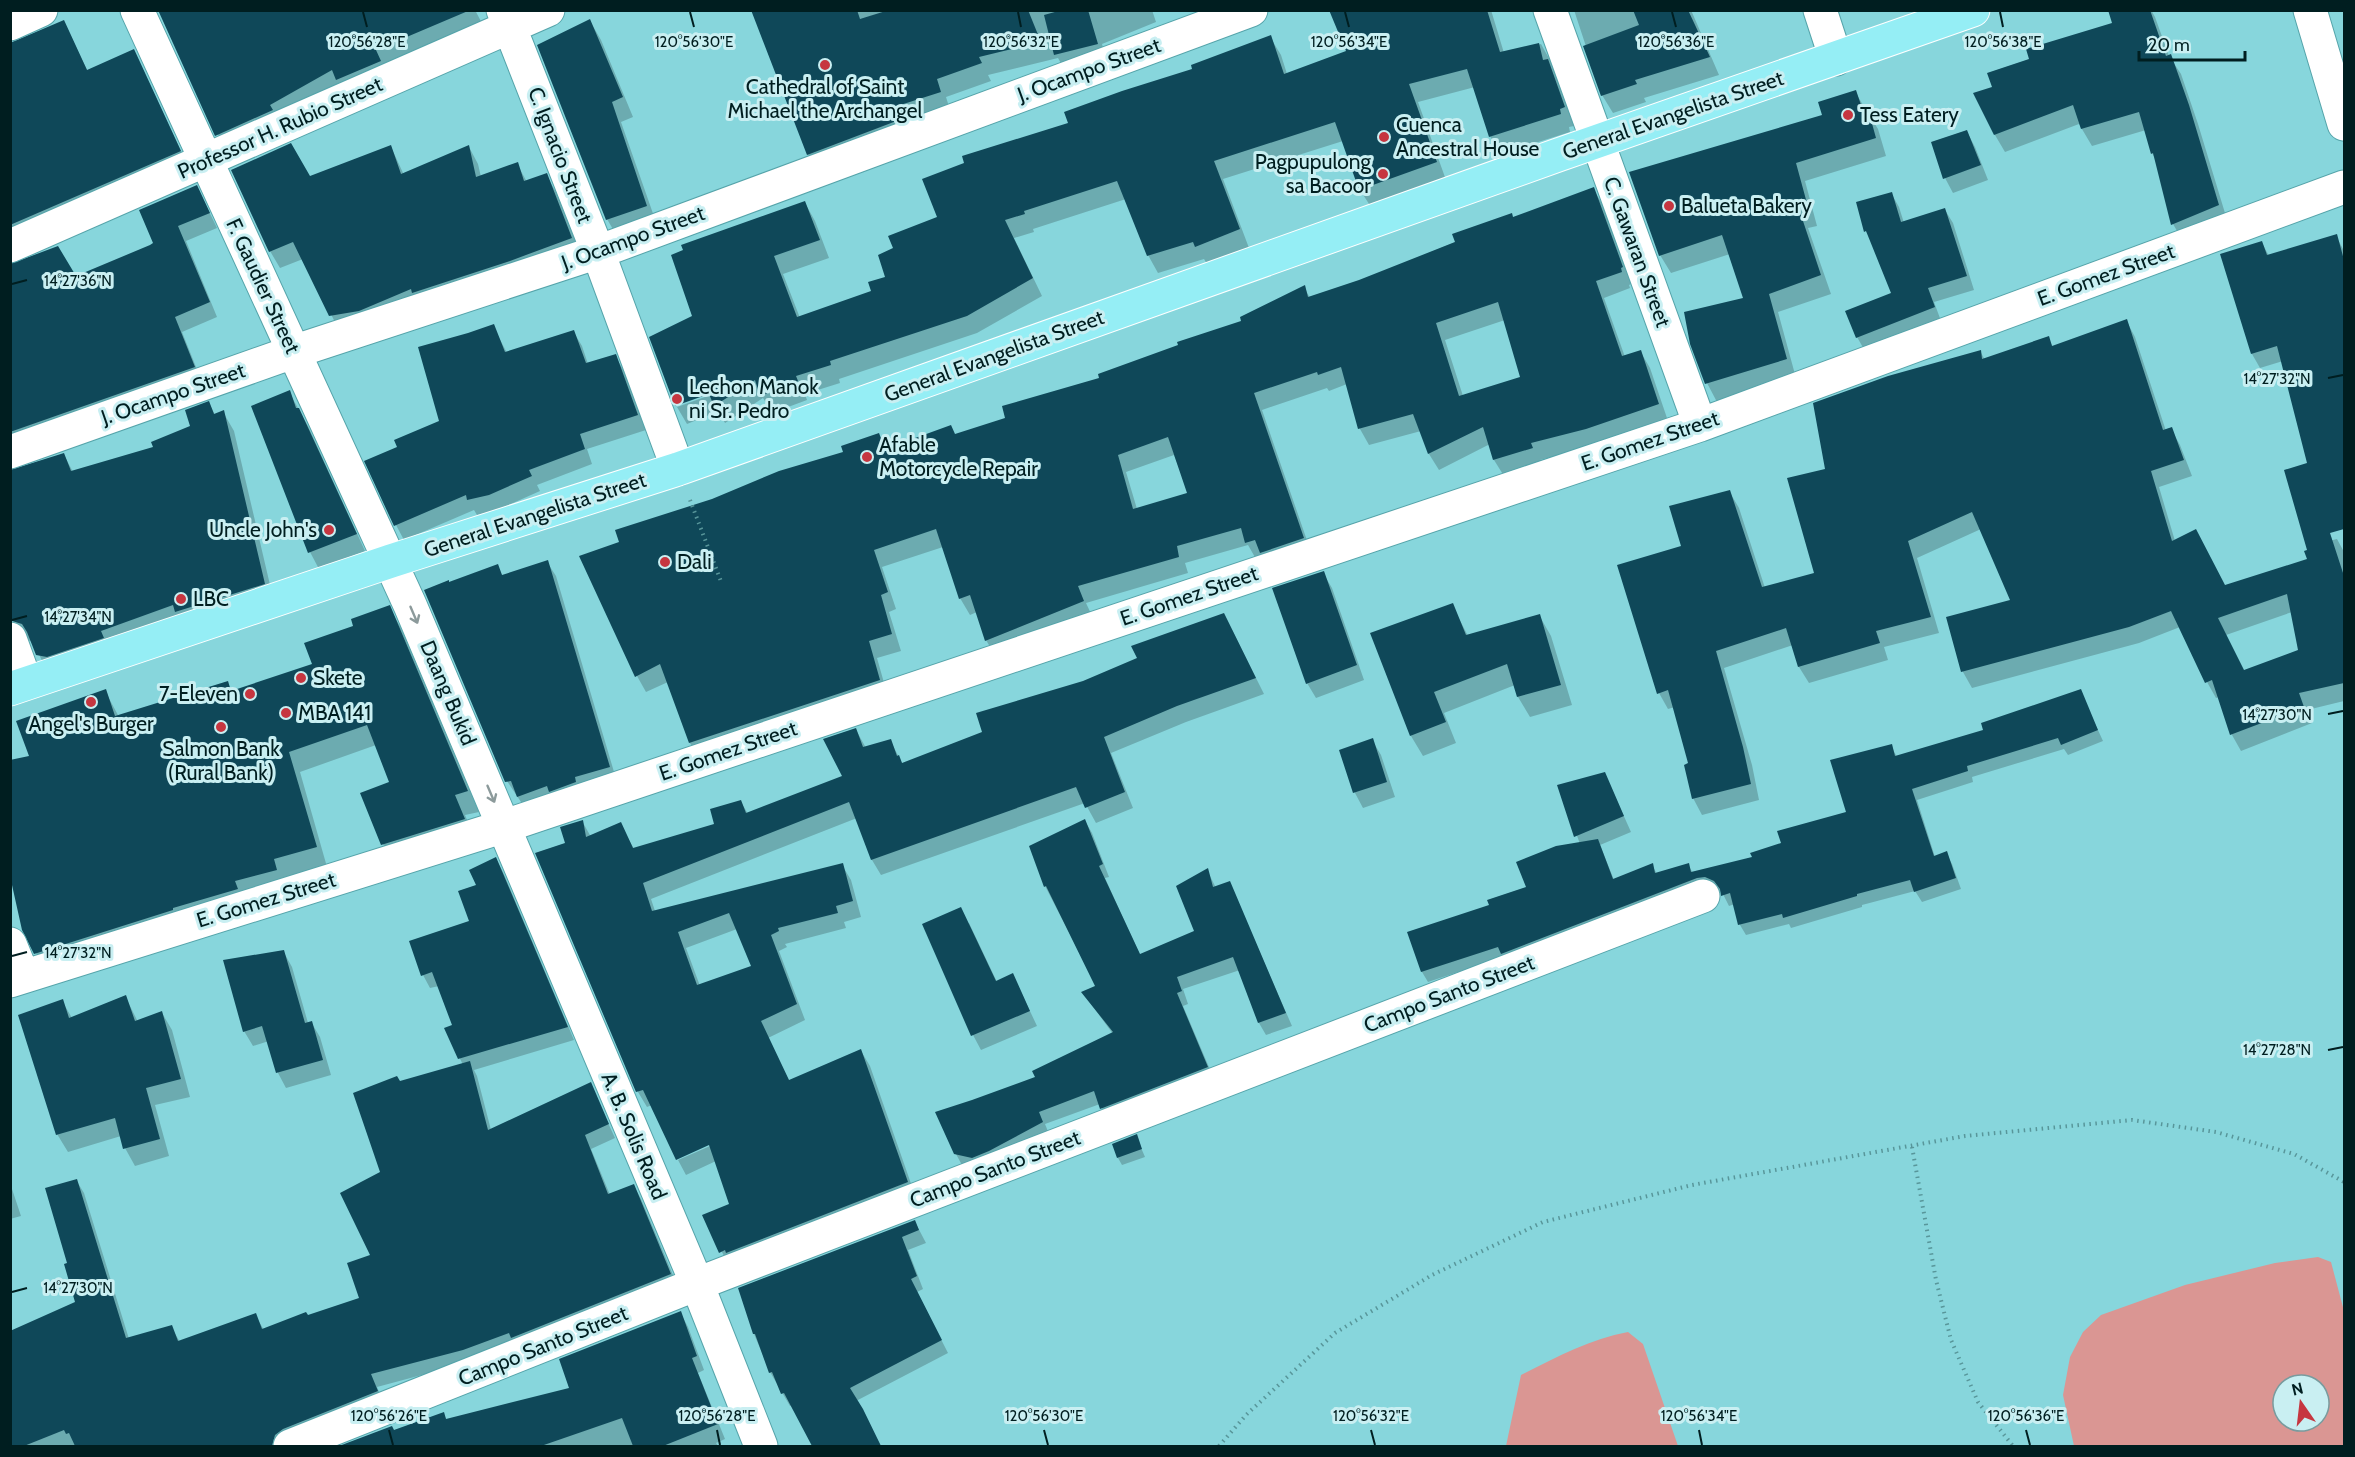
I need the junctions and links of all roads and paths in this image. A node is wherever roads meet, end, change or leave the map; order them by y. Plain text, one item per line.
1 (41, 10) edge
2 (137, 10) edge
3 (549, 10) edge
4 (1251, 10) edge
5 (1550, 10) edge
6 (1820, 10) edge
7 (1973, 10) edge
8 (2310, 10) edge
9 (506, 19) edge
10 (10, 24) edge
11 (1836, 58) junction
12 (2344, 124) edge
13 (1597, 142) junction
14 (205, 162) junction
15 (2344, 187) edge
16 (10, 246) edge
17 (598, 252) junction
18 (293, 352) junction
19 (1700, 425) junction
20 (10, 452) edge
21 (678, 469) junction
22 (391, 561) junction
23 (722, 584) dead end
24 (10, 639) edge
25 (18, 686) edge
26 (505, 826) junction
27 (1703, 896) dead end
28 (10, 944) edge
29 (17, 978) edge
30 (1912, 1147) junction
31 (2344, 1182) edge
32 (697, 1284) junction
33 (290, 1446) edge
34 (761, 1446) edge
35 (1219, 1446) edge
36 (2013, 1446) edge

1 - 10 street
2 - 14 street, F. Gaudier Street
3 - 9 street, Professor H. Rubio Street
4 - 17 street, J. Ocampo Street
5 - 13 street, C. Gawaran Street
6 - 11 street
7 - 11 main road, General Evangelista Street
8 - 12 street
9 - 14 street, Professor H. Rubio Street
9 - 17 street, C. Ignacio Street
11 - 13 main road, General Evangelista Street
13 - 19 street, C. Gawaran Street
13 - 21 main road, General Evangelista Street
14 - 16 street, Professor H. Rubio Street
14 - 18 street, F. Gaudier Street
15 - 19 street, E. Gomez Street
17 - 18 street, J. Ocampo Street
17 - 21 street, C. Ignacio Street
18 - 20 street, J. Ocampo Street
18 - 22 street, F. Gaudier Street
19 - 26 street, E. Gomez Street
21 - 22 main road, General Evangelista Street
21 - 23 path
22 - 25 main road, General Evangelista Street
22 -> 26 street, Daang Bukid
24 - 25 street
26 - 29 street, E. Gomez Street
26 - 32 street, A. B. Solis Road
27 - 32 street, Campo Santo Street
28 - 29 street, E. Gomez Street
30 - 31 path
30 - 35 path
30 - 36 path
32 - 33 street, Campo Santo Street
32 - 34 street, A. B. Solis Road

